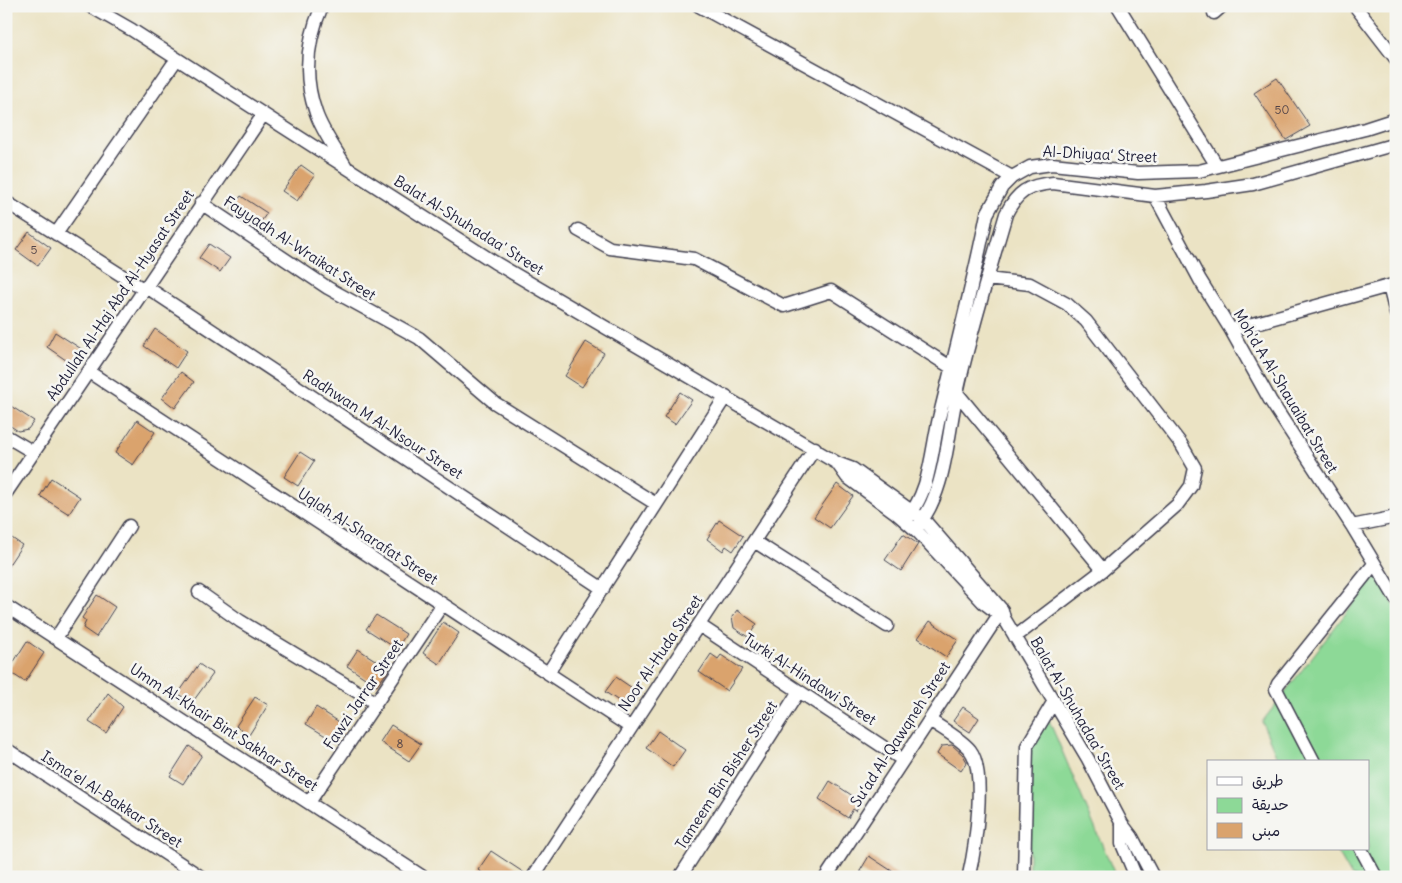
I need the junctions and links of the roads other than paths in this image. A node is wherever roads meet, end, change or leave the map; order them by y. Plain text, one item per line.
1 (90, 6) edge
2 (322, 6) edge
3 (698, 6) edge
4 (1118, 6) edge
5 (1355, 6) edge
6 (1396, 59) edge
7 (176, 60) junction
8 (263, 115) junction
9 (1396, 119) edge
10 (1396, 144) edge
11 (1217, 166) junction
12 (347, 170) junction
13 (1012, 177) junction
14 (1155, 196) junction
15 (6, 202) edge
16 (201, 203) junction
17 (578, 230) dead end
18 (56, 234) junction
19 (987, 279) junction
20 (1392, 285) edge
21 (144, 288) junction
22 (1396, 314) edge
23 (1231, 330) junction
24 (952, 368) junction
25 (89, 372) junction
26 (957, 393) junction
27 (726, 396) junction
28 (6, 436) edge
29 (816, 448) junction
30 (33, 452) junction
31 (6, 493) edge
32 (656, 504) junction
33 (909, 516) junction
34 (1396, 517) edge
35 (919, 525) junction
36 (129, 526) dead end
37 (1352, 526) junction
38 (754, 541) junction
39 (1374, 564) junction
40 (1103, 570) junction
41 (603, 588) junction
42 (199, 592) dead end
43 (1396, 600) edge
44 (442, 604) junction
45 (6, 606) edge
46 (1001, 614) junction
47 (699, 625) junction
48 (887, 626) dead end
49 (1015, 637) junction
50 (56, 638) junction
51 (548, 673) junction
52 (799, 691) junction
53 (1054, 700) junction
54 (376, 704) junction
55 (930, 720) junction
56 (630, 727) junction
57 (6, 749) edge
58 (903, 760) junction
59 (1313, 760) edge
60 (310, 801) junction
61 (1122, 824) junction
62 (1362, 850) edge
63 (968, 875) dead end
64 (1151, 876) edge
65 (201, 877) edge
66 (423, 877) edge
67 (533, 877) edge
68 (680, 877) edge
69 (826, 877) edge
70 (1024, 877) edge
71 (1136, 877) edge
72 (1376, 877) edge

1 - 7 street, Balat Al-Shuhadaa' Street
2 - 12 street
3 - 13 street
4 - 11 street
5 - 6 street
7 - 8 street, Balat Al-Shuhadaa' Street
7 - 18 street
8 - 12 street, Balat Al-Shuhadaa' Street
8 - 16 street, Abdullah Al-Haj Abd Al-Hyasat Street
9 - 11 street, Al-Dhiyaa‘ Street
10 - 14 street
11 - 13 street, Al-Dhiyaa‘ Street
12 - 27 street, Balat Al-Shuhadaa' Street
13 - 24 street, Al-Dhiyaa‘ Street
14 - 19 street
14 - 23 street, Moh'd A Al-Shauaibat Street
15 - 18 street, Radhwan M Al-Nsour Street
16 - 21 street, Abdullah Al-Haj Abd Al-Hyasat Street
16 - 32 street, Fayyadh Al-Wraikat Street
17 - 24 street
18 - 21 street, Radhwan M Al-Nsour Street
19 - 26 street
19 - 40 street
20 - 22 street
20 - 23 street
21 - 25 street, Abdullah Al-Haj Abd Al-Hyasat Street
21 - 41 street, Radhwan M Al-Nsour Street
23 - 37 street, Moh'd A Al-Shauaibat Street
24 - 33 street, Al-Dhiyaa‘ Street
25 - 30 street, Abdullah Al-Haj Abd Al-Hyasat Street
25 - 44 street, Uqlah Al-Sharafat Street
26 - 35 street
26 - 40 street
27 - 29 street, Balat Al-Shuhadaa' Street
27 - 32 street
28 - 30 street
29 - 33 street, Balat Al-Shuhadaa' Street
29 - 38 street, Noor Al-Huda Street
30 - 31 street, Abdullah Al-Haj Abd Al-Hyasat Street
32 - 41 street
33 - 35 street, Balat Al-Shuhadaa' Street
34 - 37 street
35 - 46 street, Balat Al-Shuhadaa' Street
36 - 50 street
37 - 39 street, Moh'd A Al-Shauaibat Street
38 - 47 street, Noor Al-Huda Street
38 - 48 street
39 - 43 street, Moh'd A Al-Shauaibat Street
39 - 59 street
40 - 49 street
41 - 51 street
42 - 54 street
44 - 51 street, Uqlah Al-Sharafat Street
44 - 54 street, Fawzi Jarrar Street
45 - 50 street, Umm Al-Khair Bint Sakhar Street
46 - 49 street, Balat Al-Shuhadaa' Street
46 - 55 street, Su‘ad Al-Qawqneh Street
47 - 52 street, Turki Al-Hindawi Street
47 - 56 street, Noor Al-Huda Street
49 - 53 street, Balat Al-Shuhadaa' Street
50 - 60 street, Umm Al-Khair Bint Sakhar Street
51 - 56 street, Uqlah Al-Sharafat Street
52 - 58 street, Turki Al-Hindawi Street
52 - 68 street, Tameem Bin Bisher Street
53 - 61 street, Balat Al-Shuhadaa' Street
53 - 70 street
54 - 60 street, Fawzi Jarrar Street
55 - 58 street, Su‘ad Al-Qawqneh Street
55 - 63 street
56 - 67 street, Noor Al-Huda Street
57 - 65 street, Isma‘el Al-Bakkar Street
58 - 69 street, Su‘ad Al-Qawqneh Street
60 - 66 street, Umm Al-Khair Bint Sakhar Street
61 - 64 street, Balat Al-Shuhadaa' Street
61 - 71 street, Balat Al-Shuhadaa' Street
62 - 72 street

